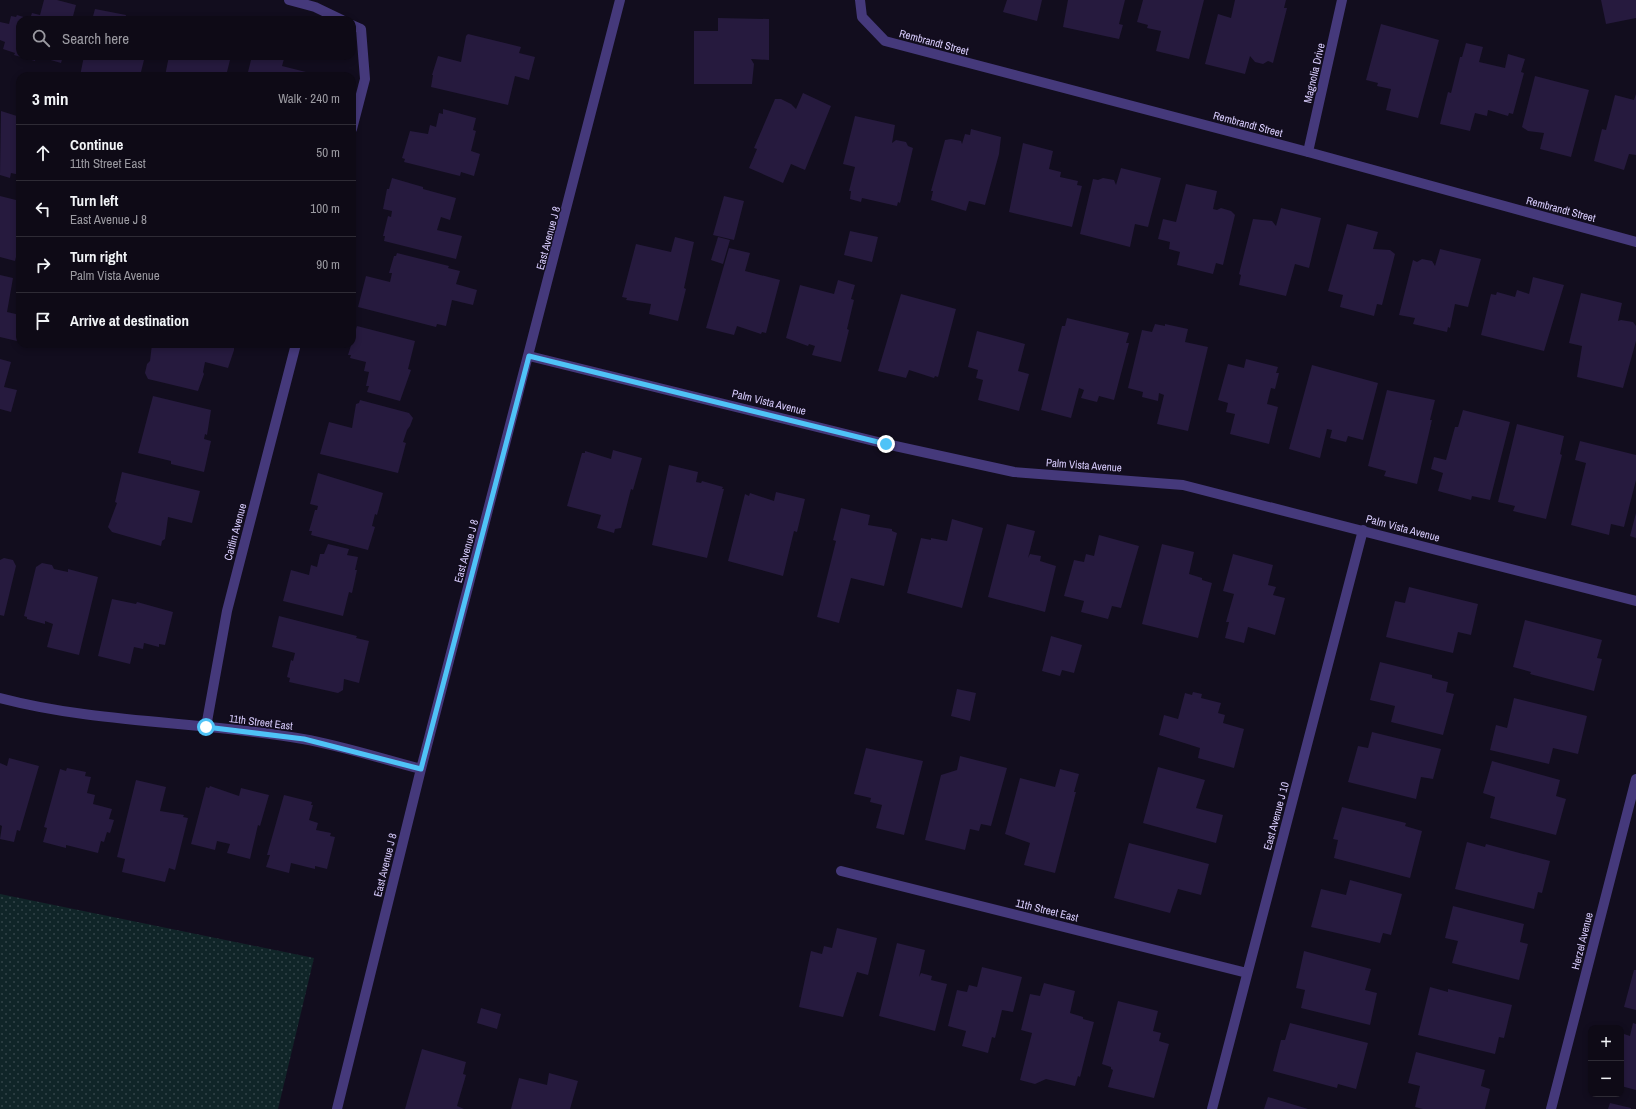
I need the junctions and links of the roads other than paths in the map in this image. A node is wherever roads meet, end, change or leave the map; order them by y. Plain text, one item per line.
1 (289, 0) edge
2 (620, 0) edge
3 (860, 0) edge
4 (1342, 0) edge
5 (334, 16) edge
6 (356, 27) edge
7 (356, 114) edge
8 (1308, 152) junction
9 (1636, 242) edge
10 (295, 348) edge
11 (529, 356) junction
12 (1363, 530) junction
13 (1636, 601) edge
14 (0, 698) edge
15 (206, 727) junction
16 (421, 769) junction
17 (1636, 779) edge
18 (841, 871) dead end
19 (1247, 973) junction
20 (337, 1109) edge
21 (1212, 1109) edge
22 (1551, 1109) edge

1 - 5 street
2 - 11 street, East Avenue J 8
3 - 8 street, Rembrandt Street
4 - 8 street, Magnolia Drive
6 - 7 street
8 - 9 street, Rembrandt Street
10 - 15 street, Caitlin Avenue
11 - 12 street, Palm Vista Avenue
11 - 16 street, East Avenue J 8
12 - 13 street, Palm Vista Avenue
12 - 19 street, East Avenue J 10
14 - 15 street, 11th Street East
15 - 16 street, 11th Street East
16 - 20 street, East Avenue J 8
17 - 22 street, Herzel Avenue
18 - 19 street, 11th Street East
19 - 21 street, East Avenue J 10

